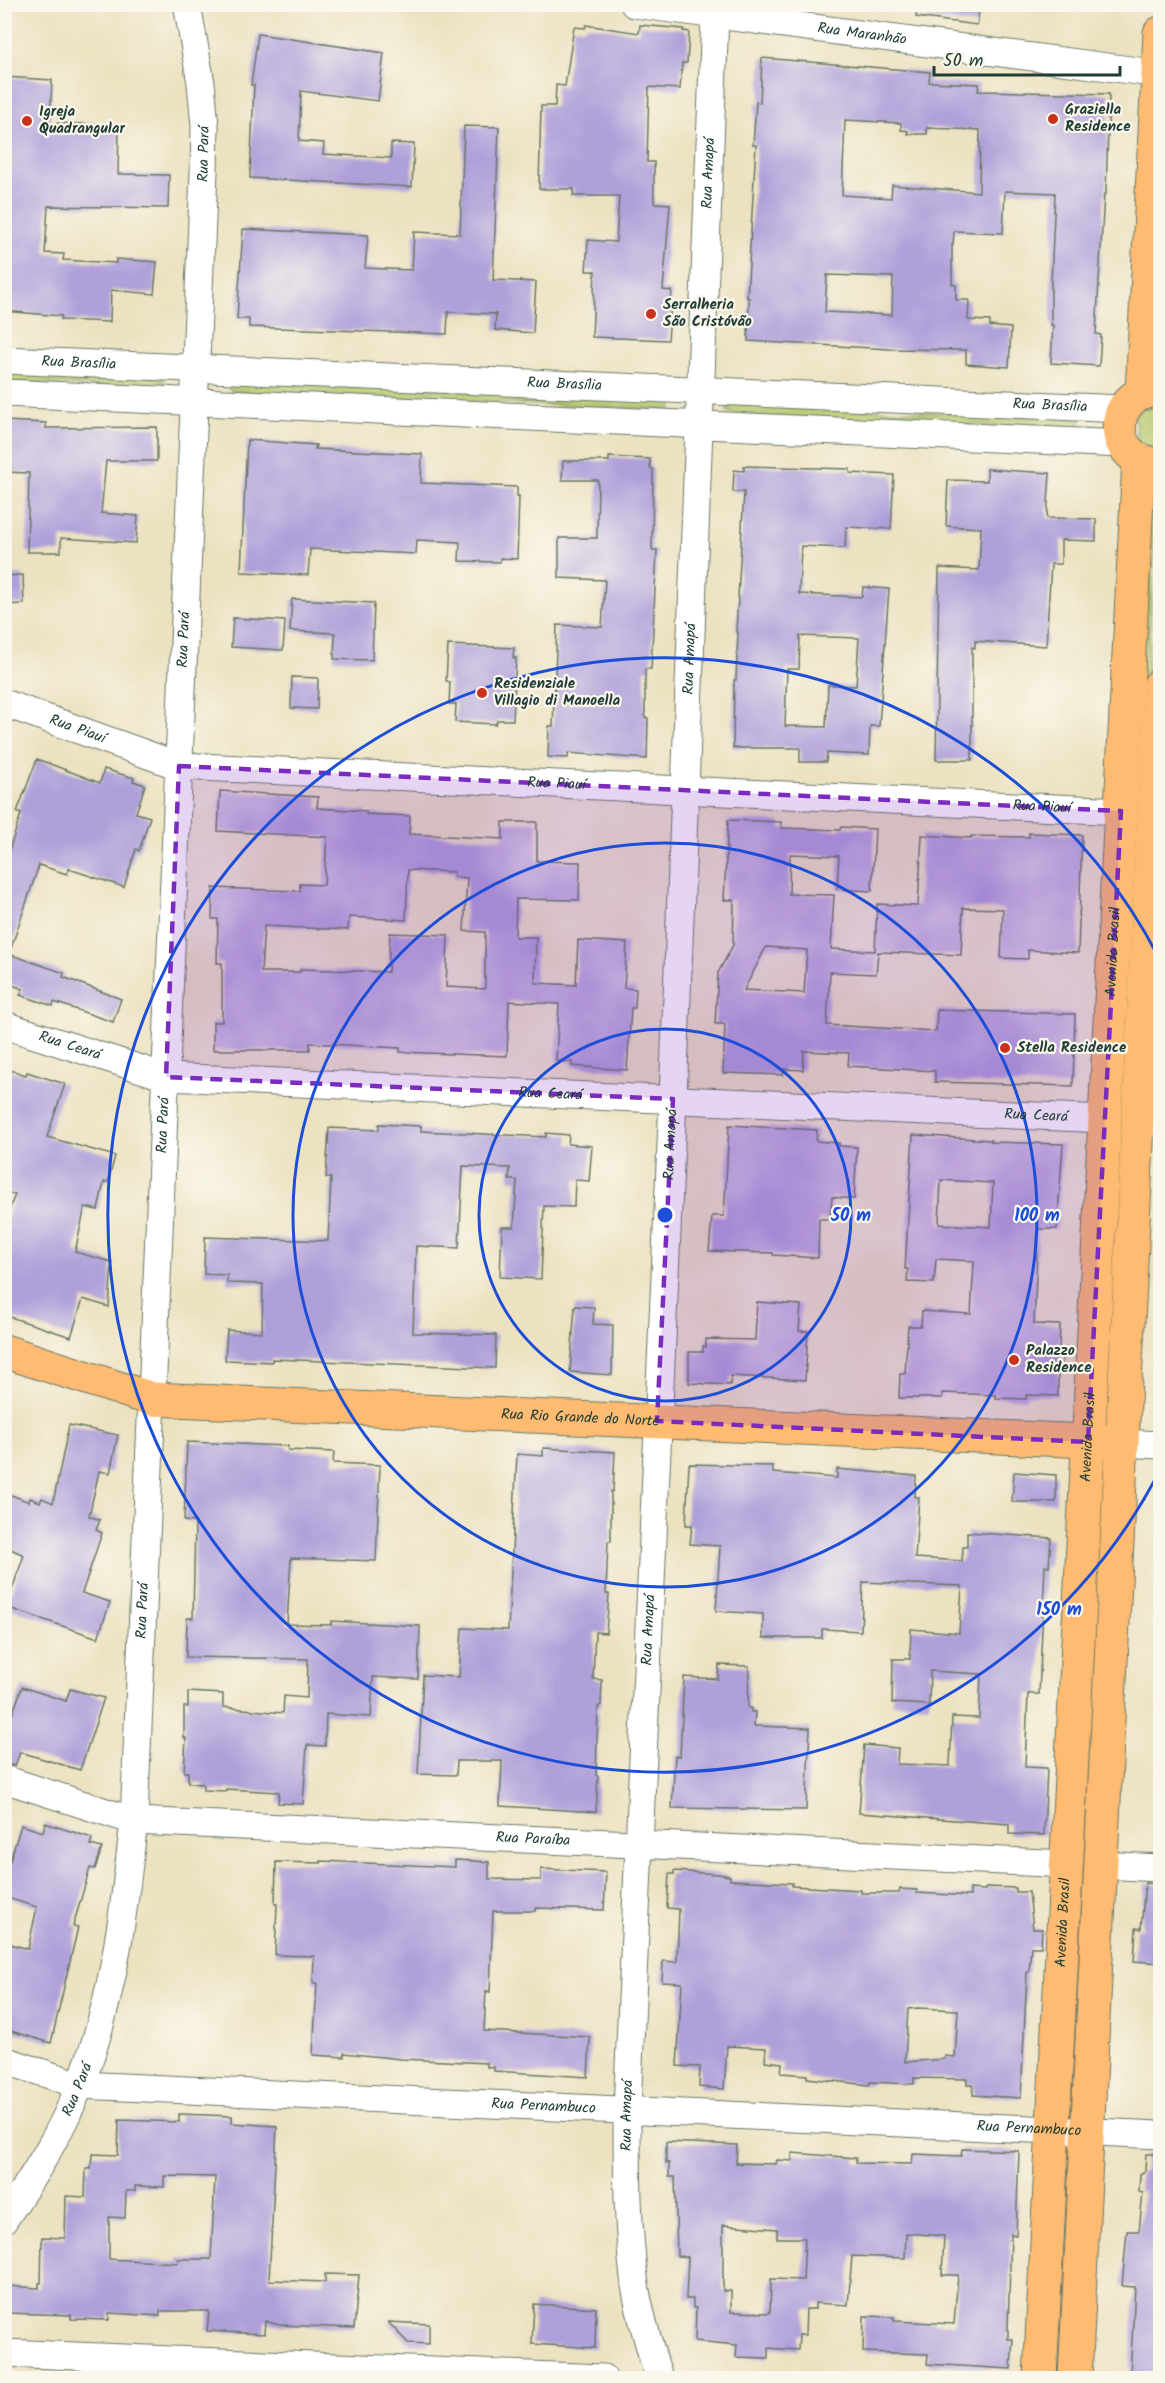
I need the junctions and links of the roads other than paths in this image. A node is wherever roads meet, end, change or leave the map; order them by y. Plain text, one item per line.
1 (187, 4) edge
2 (634, 4) edge
3 (715, 15) junction
4 (1161, 33) edge
5 (1160, 74) edge
6 (4, 360) edge
7 (196, 368) junction
8 (701, 391) junction
9 (4, 393) edge
10 (1142, 398) edge
11 (194, 402) junction
12 (700, 425) junction
13 (1140, 456) edge
14 (1161, 685) edge
15 (4, 703) edge
16 (179, 766) junction
17 (686, 790) junction
18 (1121, 811) junction
19 (1157, 813) edge
20 (4, 1025) edge
21 (166, 1077) junction
22 (673, 1099) junction
23 (1105, 1119) junction
24 (1150, 1120) edge
25 (4, 1351) edge
26 (152, 1399) junction
27 (657, 1421) junction
28 (1088, 1442) junction
29 (1122, 1443) junction
30 (1161, 1444) edge
31 (4, 1779) edge
32 (134, 1821) junction
33 (638, 1844) junction
34 (1067, 1864) junction
35 (1101, 1865) junction
36 (1161, 1868) edge
37 (4, 2060) edge
38 (80, 2085) junction
39 (627, 2110) junction
40 (1053, 2130) junction
41 (1087, 2131) junction
42 (1161, 2135) edge
43 (4, 2220) edge
44 (4, 2353) edge
45 (376, 2374) edge
46 (603, 2379) edge
47 (659, 2379) edge
48 (1040, 2379) edge
49 (1075, 2379) edge

1 - 7 street, Rua Pará
2 - 3 street, Rua Maranhão
3 - 5 street, Rua Maranhão
3 - 8 street, Rua Amapá
4 - 5 main road
5 - 10 main road
6 - 7 street, Rua Brasília
7 - 8 street, Rua Brasília
7 - 11 street, Rua Pará
8 - 10 street, Rua Brasília
8 - 12 street, Rua Amapá
9 - 11 street
10 - 13 main road, Avenida Brasil
11 - 12 street
11 - 16 street, Rua Pará
12 - 13 street
12 - 17 street, Rua Amapá
13 - 18 main road, Avenida Brasil
14 - 19 main road
15 - 16 street, Rua Piauí
16 - 17 street, Rua Piauí
16 - 21 street, Rua Pará
17 - 18 street, Rua Piauí
17 - 22 street, Rua Amapá
18 - 23 main road, Avenida Brasil
19 - 24 main road
20 - 21 street, Rua Ceará
21 - 22 street, Rua Ceará
21 - 26 street, Rua Pará
22 - 23 street, Rua Ceará
22 - 27 street, Rua Amapá
23 - 28 main road, Avenida Brasil
24 - 29 main road
25 - 26 main road, Rua Rio Grande do Norte
26 - 27 main road, Rua Rio Grande do Norte
26 - 32 street, Rua Pará
27 - 28 main road, Rua Rio Grande do Norte
27 - 33 street, Rua Amapá
28 - 29 main road, Rua Rio Grande do Norte
28 - 34 main road, Avenida Brasil
29 - 30 street, Rua Rio Grande do Norte
29 - 35 main road
31 - 32 street, Rua Paraíba
32 - 33 street, Rua Paraíba
32 - 38 street, Rua Pará
33 - 34 street, Rua Paraíba
33 - 39 street, Rua Amapá
34 - 40 main road, Avenida Brasil
35 - 36 street
35 - 41 main road
37 - 38 street, Rua Pernambuco
38 - 39 street, Rua Pernambuco
38 - 43 street, Rua Pará
39 - 40 street, Rua Pernambuco
39 - 47 street, Rua Amapá
40 - 41 street, Rua Pernambuco
40 - 48 main road, Avenida Brasil
41 - 42 street, Rua Pernambuco
41 - 49 main road
44 - 45 street
45 - 46 street

